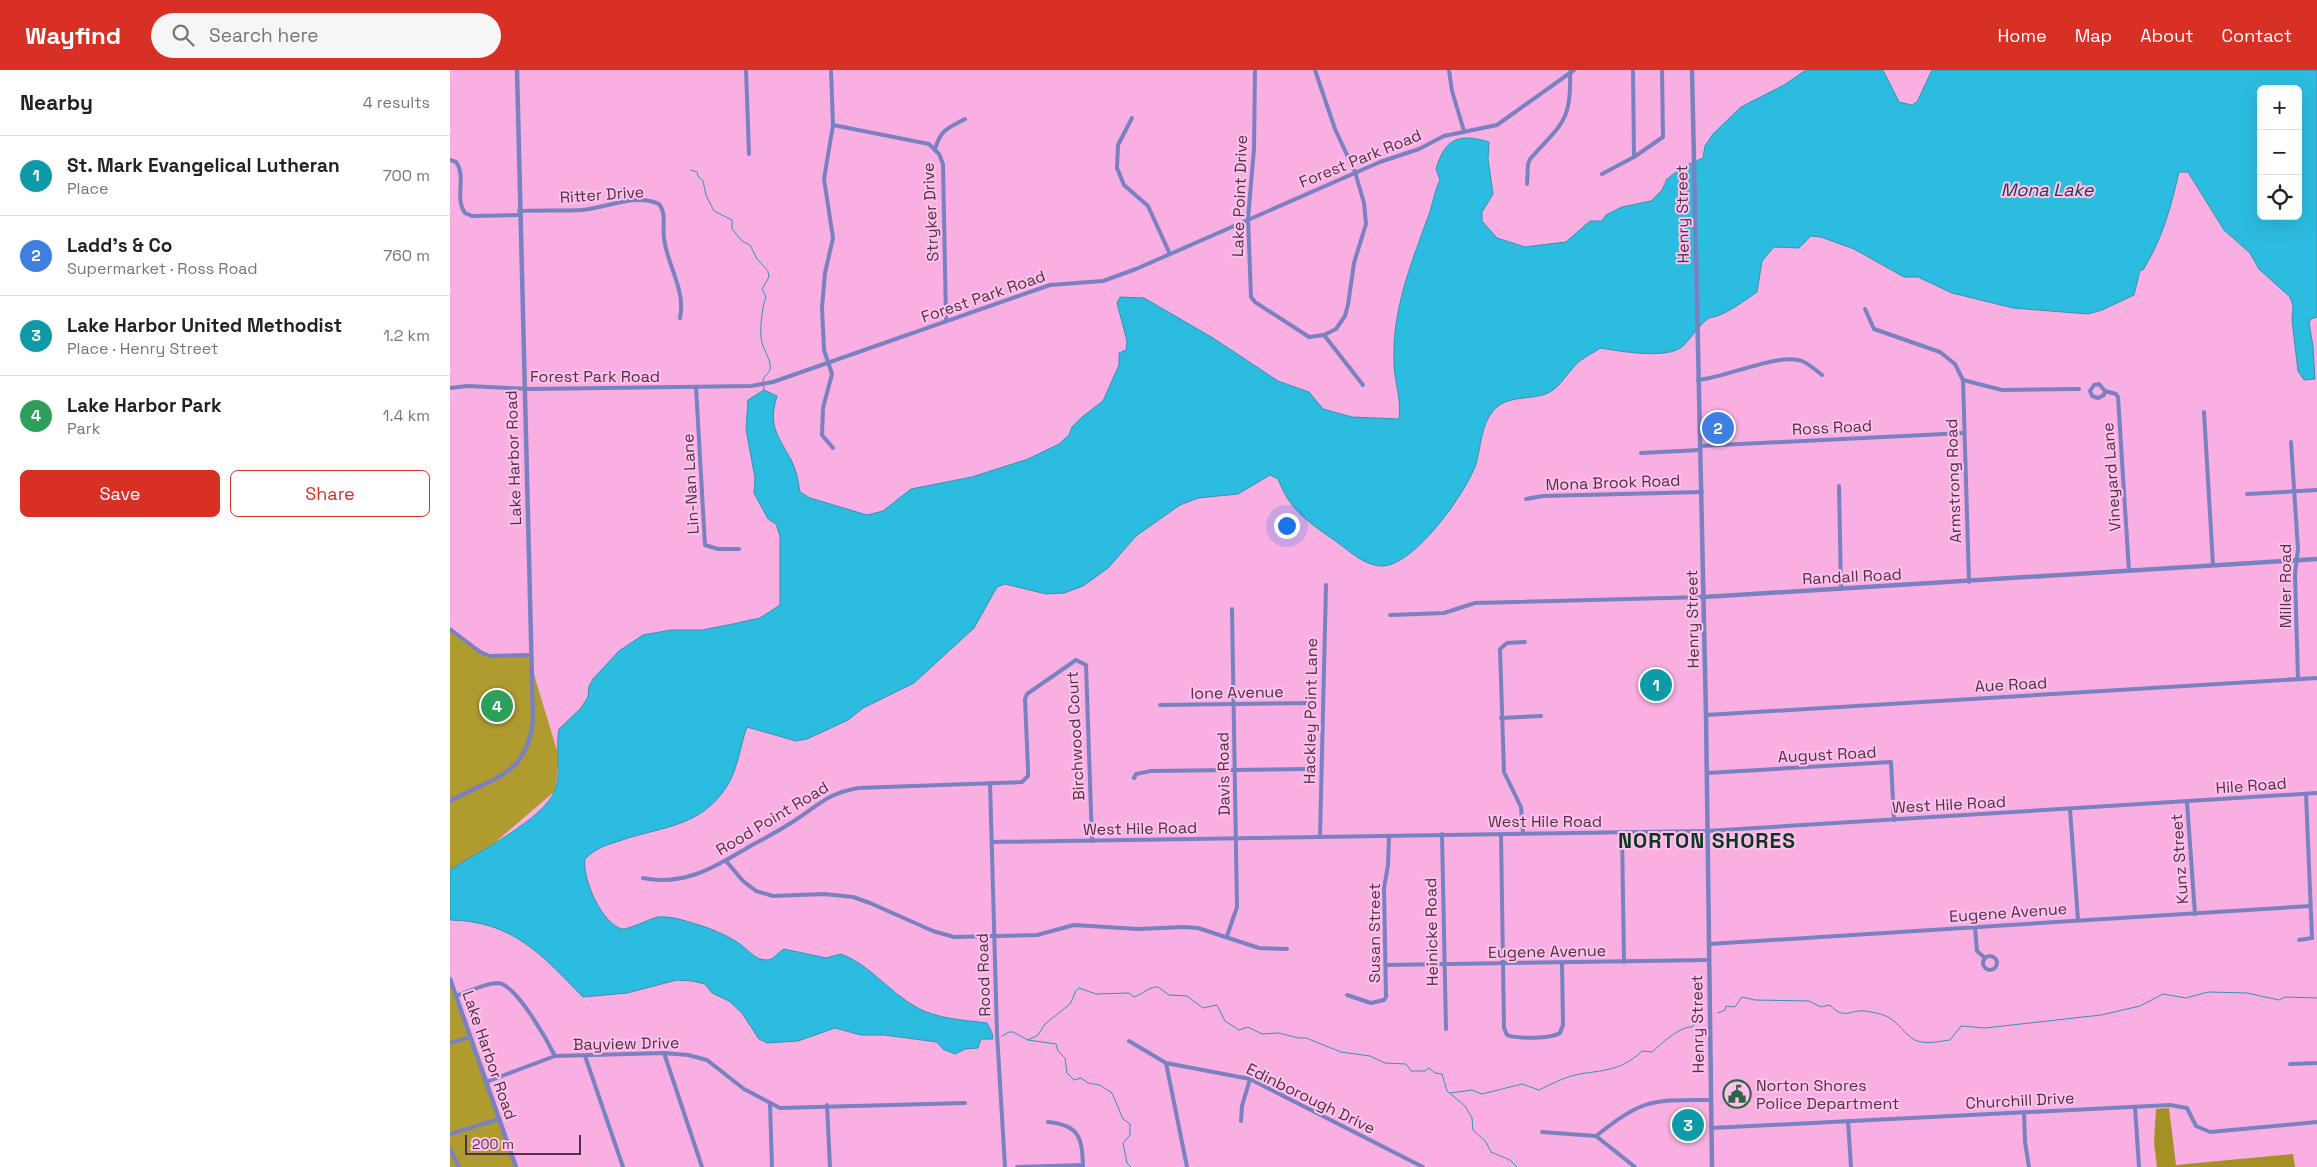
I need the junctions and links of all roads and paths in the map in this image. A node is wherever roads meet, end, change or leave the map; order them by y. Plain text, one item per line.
1 (516, 70) edge
2 (746, 70) edge
3 (831, 70) edge
4 (1255, 70) edge
5 (1315, 70) edge
6 (1450, 70) edge
7 (1633, 70) edge
8 (1662, 70) edge
9 (1692, 70) edge
10 (1572, 71) edge
11 (1132, 118) dead end
12 (965, 119) dead end
13 (833, 125) junction
14 (1464, 131) junction
15 (934, 149) junction
16 (749, 154) dead end
17 (1634, 157) junction
18 (450, 160) edge
19 (1355, 172) junction
20 (1602, 174) dead end
21 (1526, 184) dead end
22 (519, 213) junction
23 (1248, 218) junction
24 (1169, 252) junction
25 (1865, 309) dead end
26 (680, 318) dead end
27 (946, 320) junction
28 (1324, 335) junction
29 (828, 362) junction
30 (1822, 375) dead end
31 (1698, 380) junction
32 (1963, 380) junction
33 (1363, 386) dead end
34 (696, 387) junction
35 (450, 388) edge
36 (524, 389) junction
37 (2079, 389) dead end
38 (2105, 391) dead end
39 (2204, 412) dead end
40 (1964, 433) junction
41 (2291, 442) dead end
42 (833, 448) dead end
43 (1700, 448) junction
44 (1641, 453) dead end
45 (1839, 486) dead end
46 (2317, 490) edge
47 (1702, 492) junction
48 (2295, 493) junction
49 (2247, 494) dead end
50 (1526, 500) dead end
51 (739, 549) dead end
52 (2317, 559) edge
53 (2296, 560) junction
54 (2213, 565) junction
55 (2129, 571) junction
56 (1969, 582) junction
57 (1326, 585) dead end
58 (1841, 589) junction
59 (1704, 596) junction
60 (1232, 609) dead end
61 (1390, 615) dead end
62 (450, 629) edge
63 (1525, 642) dead end
64 (531, 655) junction
65 (1082, 662) joint
66 (2317, 678) edge
67 (2298, 679) junction
68 (1315, 703) dead end
69 (1234, 704) junction
70 (1160, 706) dead end
71 (1706, 715) junction
72 (1542, 716) dead end
73 (1502, 718) junction
74 (1306, 769) dead end
75 (1235, 771) junction
76 (1707, 773) junction
77 (1134, 778) dead end
78 (990, 783) junction
79 (2317, 793) edge
80 (2306, 794) junction
81 (450, 801) edge
82 (2187, 802) junction
83 (2070, 809) junction
84 (1894, 820) junction
85 (1707, 832) junction
86 (1622, 833) junction
87 (1442, 834) junction
88 (1501, 834) junction
89 (1523, 834) junction
90 (1389, 836) junction
91 (1320, 837) junction
92 (1237, 838) junction
93 (1092, 841) junction
94 (992, 842) junction
95 (726, 861) junction
96 (643, 878) dead end
97 (2310, 906) junction
98 (2195, 914) junction
99 (2078, 920) junction
100 (1975, 927) junction
101 (1226, 936) junction
102 (994, 937) junction
103 (2299, 940) dead end
104 (1709, 944) junction
105 (1288, 949) dead end
106 (1985, 958) dead end
107 (1709, 960) junction
108 (1624, 962) junction
109 (1562, 963) junction
110 (1444, 964) junction
111 (1503, 964) junction
112 (1386, 965) junction
113 (450, 979) edge
114 (1347, 995) dead end
115 (456, 996) junction
116 (1446, 1029) dead end
117 (470, 1037) junction
118 (1129, 1041) dead end
119 (450, 1043) edge
120 (664, 1053) junction
121 (555, 1056) junction
122 (584, 1056) junction
123 (1166, 1063) junction
124 (2317, 1063) edge
125 (2290, 1064) dead end
126 (1250, 1078) junction
127 (486, 1082) junction
128 (1711, 1100) junction
129 (965, 1103) dead end
130 (770, 1104) junction
131 (827, 1105) junction
132 (2135, 1107) junction
133 (2024, 1112) junction
134 (499, 1118) junction
135 (1241, 1120) dead end
136 (1848, 1120) junction
137 (1048, 1122) dead end
138 (2317, 1122) edge
139 (1712, 1128) junction
140 (1542, 1132) dead end
141 (450, 1134) edge
142 (1596, 1136) junction
143 (450, 1149) edge
144 (1083, 1166) edge
145 (459, 1167) edge
146 (516, 1167) edge
147 (623, 1167) edge
148 (702, 1167) edge
149 (772, 1167) edge
150 (830, 1167) edge
151 (1004, 1167) edge
152 (1017, 1167) edge
153 (1187, 1167) edge
154 (1423, 1167) edge
155 (1635, 1167) edge
156 (1712, 1167) edge
157 (1851, 1167) edge
158 (2029, 1167) edge
159 (2139, 1167) edge

1 - 22 street, Lake Harbor Road
2 - 16 street
3 - 13 street
4 - 23 street, Lake Point Drive
5 - 19 street
6 - 14 street
7 - 17 street
8 - 17 street
9 - 31 street, Henry Street
10 - 14 street, Forest Park Road
10 - 21 street
11 - 24 street
12 - 15 street, Stryker Drive
13 - 15 street
13 - 29 street
14 - 19 street, Forest Park Road
15 - 27 street, Stryker Drive
17 - 20 street
18 - 22 street
19 - 23 street, Forest Park Road
19 - 28 street
22 - 26 street, Ritter Drive
22 - 36 street, Lake Harbor Road
23 - 24 street, Forest Park Road
23 - 28 street, Lake Point Drive
24 - 27 street, Forest Park Road
25 - 32 street
27 - 29 street, Forest Park Road
28 - 33 street
29 - 34 street, Forest Park Road
29 - 42 street
30 - 31 street
31 - 43 street, Henry Street
32 - 37 street
32 - 40 street, Armstrong Road
34 - 36 street, Forest Park Road
34 - 51 street, Lin-Nan Lane
35 - 36 street, Forest Park Road
36 - 64 street, Lake Harbor Road
38 - 55 street, Vineyard Lane
39 - 54 street
40 - 43 street, Ross Road
40 - 56 street, Armstrong Road
41 - 48 street, Miller Road
43 - 44 street, Ross Road
43 - 47 street, Henry Street
45 - 58 street
46 - 48 street
47 - 50 street, Mona Brook Road
47 - 59 street, Henry Street
48 - 49 street
48 - 53 street, Miller Road
52 - 53 street, Randall Road
53 - 54 street, Randall Road
53 - 67 street, Miller Road
54 - 55 street, Randall Road
55 - 56 street, Randall Road
56 - 58 street, Randall Road
57 - 91 street, Hackley Point Lane
58 - 59 street, Randall Road
59 - 61 street, Randall Road
59 - 71 street, Henry Street
60 - 69 street, Davis Road
62 - 64 street
63 - 73 street
64 - 81 street, Lake Harbor Road
65 - 78 street, Rood Point Road
65 - 93 street, Birchwood Court
66 - 67 street, Aue Road
67 - 71 street, Aue Road
68 - 69 street, Ione Avenue
69 - 70 street, Ione Avenue
69 - 75 street, Davis Road
71 - 76 street, Henry Street
72 - 73 street
73 - 89 street
74 - 75 street
75 - 77 street
75 - 92 street, Davis Road
76 - 84 street, August Road
76 - 85 street, Henry Street
78 - 94 street, Rood Road
78 - 95 street, Rood Point Road
79 - 80 street, Hile Road
80 - 82 street, Hile Road
80 - 97 street
82 - 83 street, West Hile Road
82 - 98 street, Kunz Street
83 - 84 street, West Hile Road
83 - 99 street
84 - 85 street, West Hile Road
85 - 86 street, West Hile Road
85 - 104 street, Henry Street
86 - 89 street, West Hile Road
86 - 108 street
87 - 88 street, West Hile Road
87 - 90 street, West Hile Road
87 - 110 street, Heinicke Road
88 - 89 street, West Hile Road
88 - 111 street
90 - 91 street, West Hile Road
90 - 112 street, Susan Street
91 - 92 street, West Hile Road
92 - 93 street, West Hile Road
92 - 101 street, Davis Road
93 - 94 street, West Hile Road
94 - 102 street, Rood Road
95 - 96 street, Rood Point Road
95 - 102 street
97 - 98 street, Eugene Avenue
97 - 103 street
98 - 99 street, Eugene Avenue
99 - 100 street, Eugene Avenue
100 - 104 street, Eugene Avenue
100 - 106 street
101 - 102 street
101 - 105 street
102 - 151 street, Rood Road
104 - 107 street, Henry Street
107 - 108 street, Eugene Avenue
107 - 128 street, Henry Street
108 - 109 street, Eugene Avenue
109 - 111 street, Eugene Avenue
109 - 111 street
110 - 111 street, Eugene Avenue
110 - 112 street, Eugene Avenue
110 - 116 street, Heinicke Road
112 - 114 street, Susan Street
113 - 115 street, Lake Harbor Road
115 - 117 street, Lake Harbor Road
115 - 121 street
117 - 119 street
117 - 127 street, Lake Harbor Road
118 - 123 street, Edinborough Drive
120 - 122 street, Bayview Drive
120 - 130 street, Bayview Drive
120 - 148 street
121 - 122 street, Bayview Drive
121 - 127 street, Bayview Drive
122 - 147 street
123 - 126 street, Edinborough Drive
123 - 153 street
124 - 125 street
126 - 135 street
126 - 154 street, Edinborough Drive
127 - 134 street, Lake Harbor Road
128 - 139 street, Henry Street
128 - 142 street
129 - 131 street, Bayview Drive
130 - 131 street, Bayview Drive
130 - 149 street
131 - 150 street
132 - 133 street, Churchill Drive
132 - 138 street, Churchill Drive
132 - 159 street
133 - 136 street, Churchill Drive
133 - 158 street
134 - 141 street
134 - 146 street, Lake Harbor Road
136 - 139 street, Churchill Drive
136 - 157 street
137 - 144 street
139 - 156 street, Henry Street
140 - 142 street
142 - 155 street
143 - 145 street
144 - 152 street

